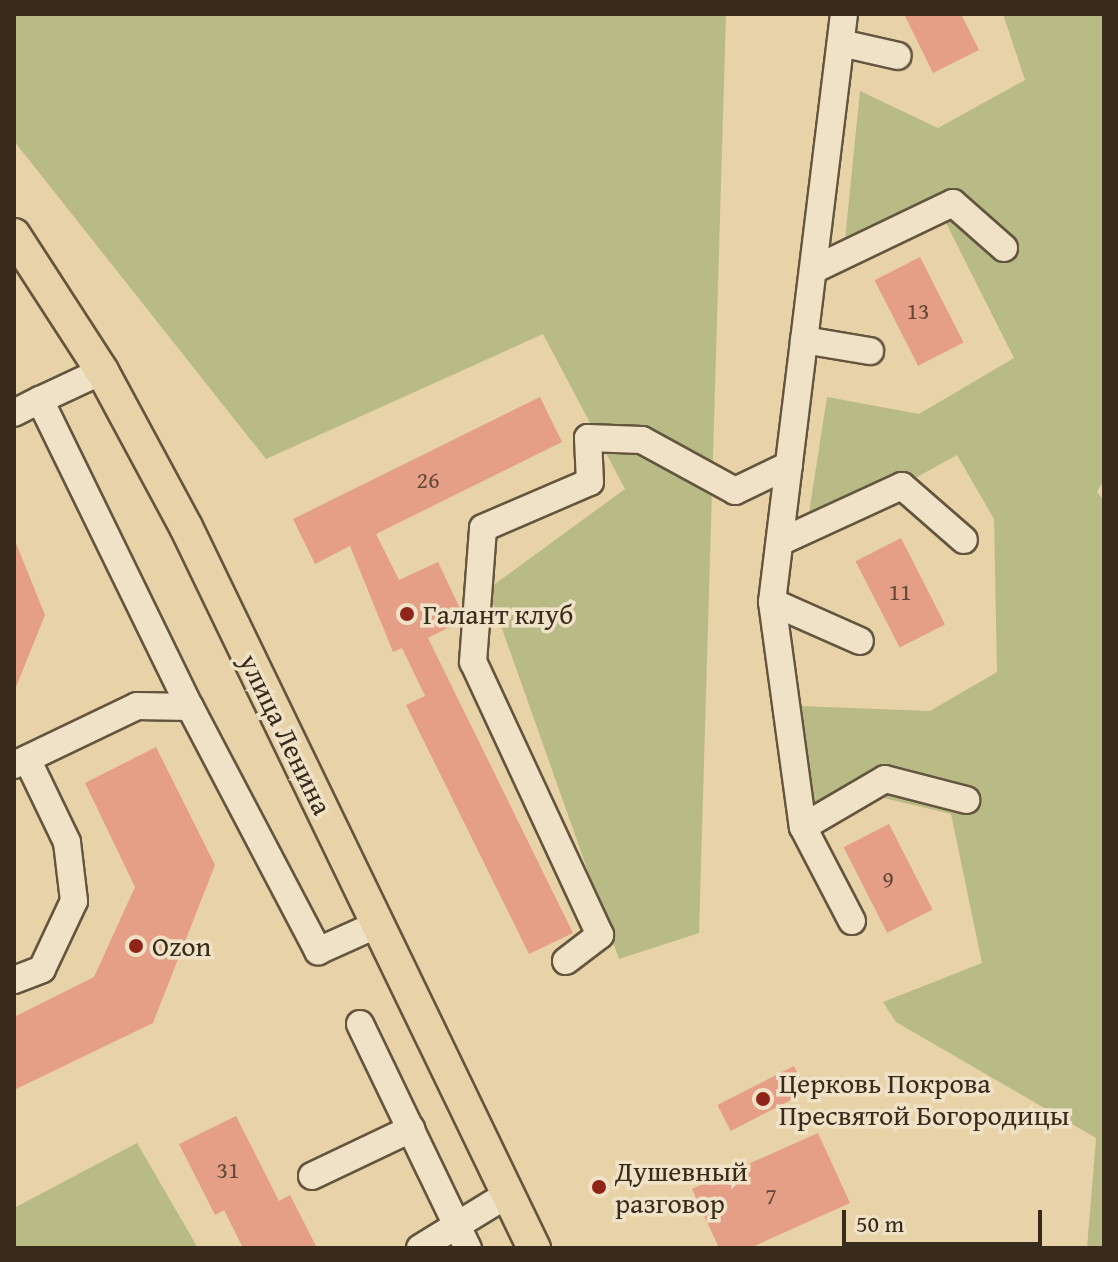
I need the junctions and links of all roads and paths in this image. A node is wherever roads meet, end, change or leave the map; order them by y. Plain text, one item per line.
1 (844, 14) edge
2 (841, 43) junction
3 (898, 56) dead end
4 (14, 235) edge
5 (1004, 248) dead end
6 (813, 270) junction
7 (804, 340) junction
8 (870, 351) dead end
9 (102, 371) junction
10 (40, 400) junction
11 (14, 413) edge
12 (789, 465) junction
13 (964, 540) dead end
14 (780, 542) junction
15 (772, 602) junction
16 (860, 641) dead end
17 (190, 707) junction
18 (20, 762) edge
19 (966, 800) dead end
20 (803, 827) junction
21 (852, 921) dead end
22 (378, 924) junction
23 (566, 961) dead end
24 (14, 980) edge
25 (360, 1024) dead end
26 (411, 1129) junction
27 (312, 1176) dead end
28 (508, 1194) junction
29 (463, 1238) edge
30 (420, 1248) edge
31 (534, 1248) edge

1 - 2 lane
2 - 3 lane
2 - 6 lane
4 - 9 main road, улица Ленина
5 - 6 lane
6 - 7 lane
7 - 8 lane
7 - 12 lane
9 - 10 lane
9 - 22 main road, улица Ленина
10 - 11 lane
10 - 17 lane
12 - 14 lane
12 - 23 lane
13 - 14 lane
14 - 15 lane
15 - 16 lane
15 - 20 lane
17 - 18 lane
17 - 22 lane
18 - 24 lane
19 - 20 lane
20 - 21 lane
22 - 28 main road, улица Ленина
25 - 26 lane
26 - 27 lane
26 - 29 lane
28 - 29 lane
28 - 31 main road, улица Ленина
29 - 30 lane

